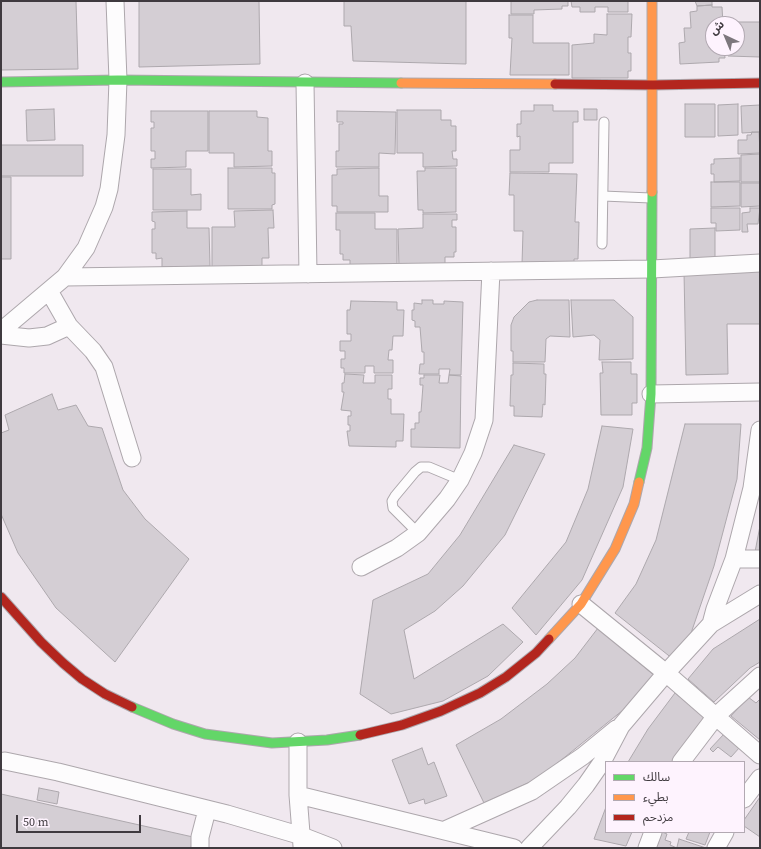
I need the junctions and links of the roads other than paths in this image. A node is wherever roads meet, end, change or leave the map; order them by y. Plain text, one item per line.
1 (115, 1) edge
2 (652, 1) edge
3 (118, 80) junction
4 (1, 82) edge
5 (305, 83) junction
6 (760, 83) edge
7 (653, 86) junction
8 (604, 122) dead end
9 (603, 196) junction
10 (652, 198) junction
11 (602, 244) dead end
12 (760, 263) edge
13 (652, 269) junction
14 (491, 271) junction
15 (308, 274) junction
16 (65, 277) junction
17 (49, 291) junction
18 (69, 326) junction
19 (1, 331) edge
20 (1, 335) edge
21 (760, 392) edge
22 (651, 394) junction
23 (760, 430) edge
24 (132, 458) dead end
25 (460, 480) junction
26 (756, 488) edge
27 (418, 533) junction
28 (734, 559) junction
29 (760, 559) edge
30 (361, 567) dead end
31 (760, 594) edge
32 (1, 597) edge
33 (581, 604) junction
34 (711, 624) junction
35 (666, 673) junction
36 (760, 676) edge
37 (716, 716) junction
38 (621, 726) junction
39 (298, 742) junction
40 (760, 755) edge
41 (683, 761) edge
42 (2, 766) edge
43 (760, 778) edge
44 (298, 795) junction
45 (745, 798) edge
46 (207, 810) junction
47 (445, 830) junction
48 (653, 833) edge
49 (724, 833) edge
50 (302, 842) edge
51 (496, 846) edge
52 (200, 848) edge
53 (333, 848) edge
54 (514, 848) edge
55 (529, 848) edge
56 (647, 848) edge
57 (716, 848) edge

1 - 3 street
2 - 7 street
3 - 4 street
3 - 5 street
3 - 16 street
5 - 7 street
5 - 15 street
6 - 7 street
7 - 10 street
8 - 9 lane
9 - 10 lane
9 - 11 lane
10 - 13 street
12 - 13 street
13 - 14 street
13 - 22 street
14 - 15 street
14 - 25 street
15 - 16 street
16 - 17 street
17 - 18 street
17 - 19 street
18 - 20 street
18 - 24 street
21 - 22 street
22 - 33 street
23 - 26 street
25 - 27 street
25 - 27 lane
26 - 28 street
27 - 30 street
28 - 29 street
28 - 34 street
31 - 34 street
32 - 39 street
33 - 35 street
33 - 39 street
34 - 35 street
35 - 37 street
35 - 38 street
36 - 37 street
37 - 40 street
37 - 41 street
38 - 47 street
38 - 55 street
39 - 44 street
42 - 46 street
43 - 45 street
44 - 47 street
44 - 50 street
46 - 50 street
46 - 52 street
47 - 51 street
48 - 56 street
49 - 57 street
50 - 53 street
51 - 54 street

